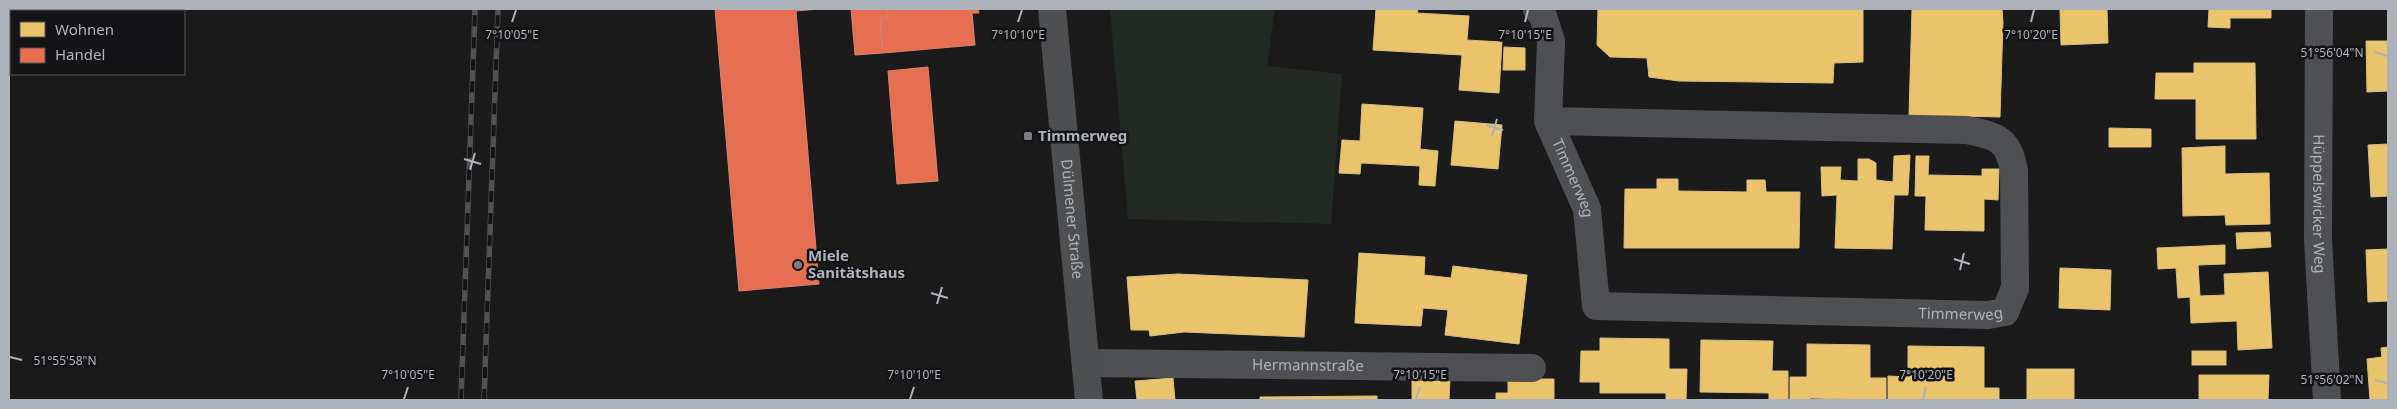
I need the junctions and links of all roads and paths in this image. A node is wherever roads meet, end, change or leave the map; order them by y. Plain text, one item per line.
1 (1052, 9) edge
2 (1538, 9) edge
3 (2319, 9) edge
4 (1548, 121) junction
5 (1086, 363) junction
6 (1532, 368) dead end
7 (1089, 400) edge
8 (2327, 400) edge

1 - 5 street, Dülmener Straße
2 - 4 street, Timmerweg
3 - 8 street, Hüppelswicker Weg
4 - 4 street, Timmerweg
5 - 6 street, Hermannstraße
5 - 7 street, Dülmener Straße

